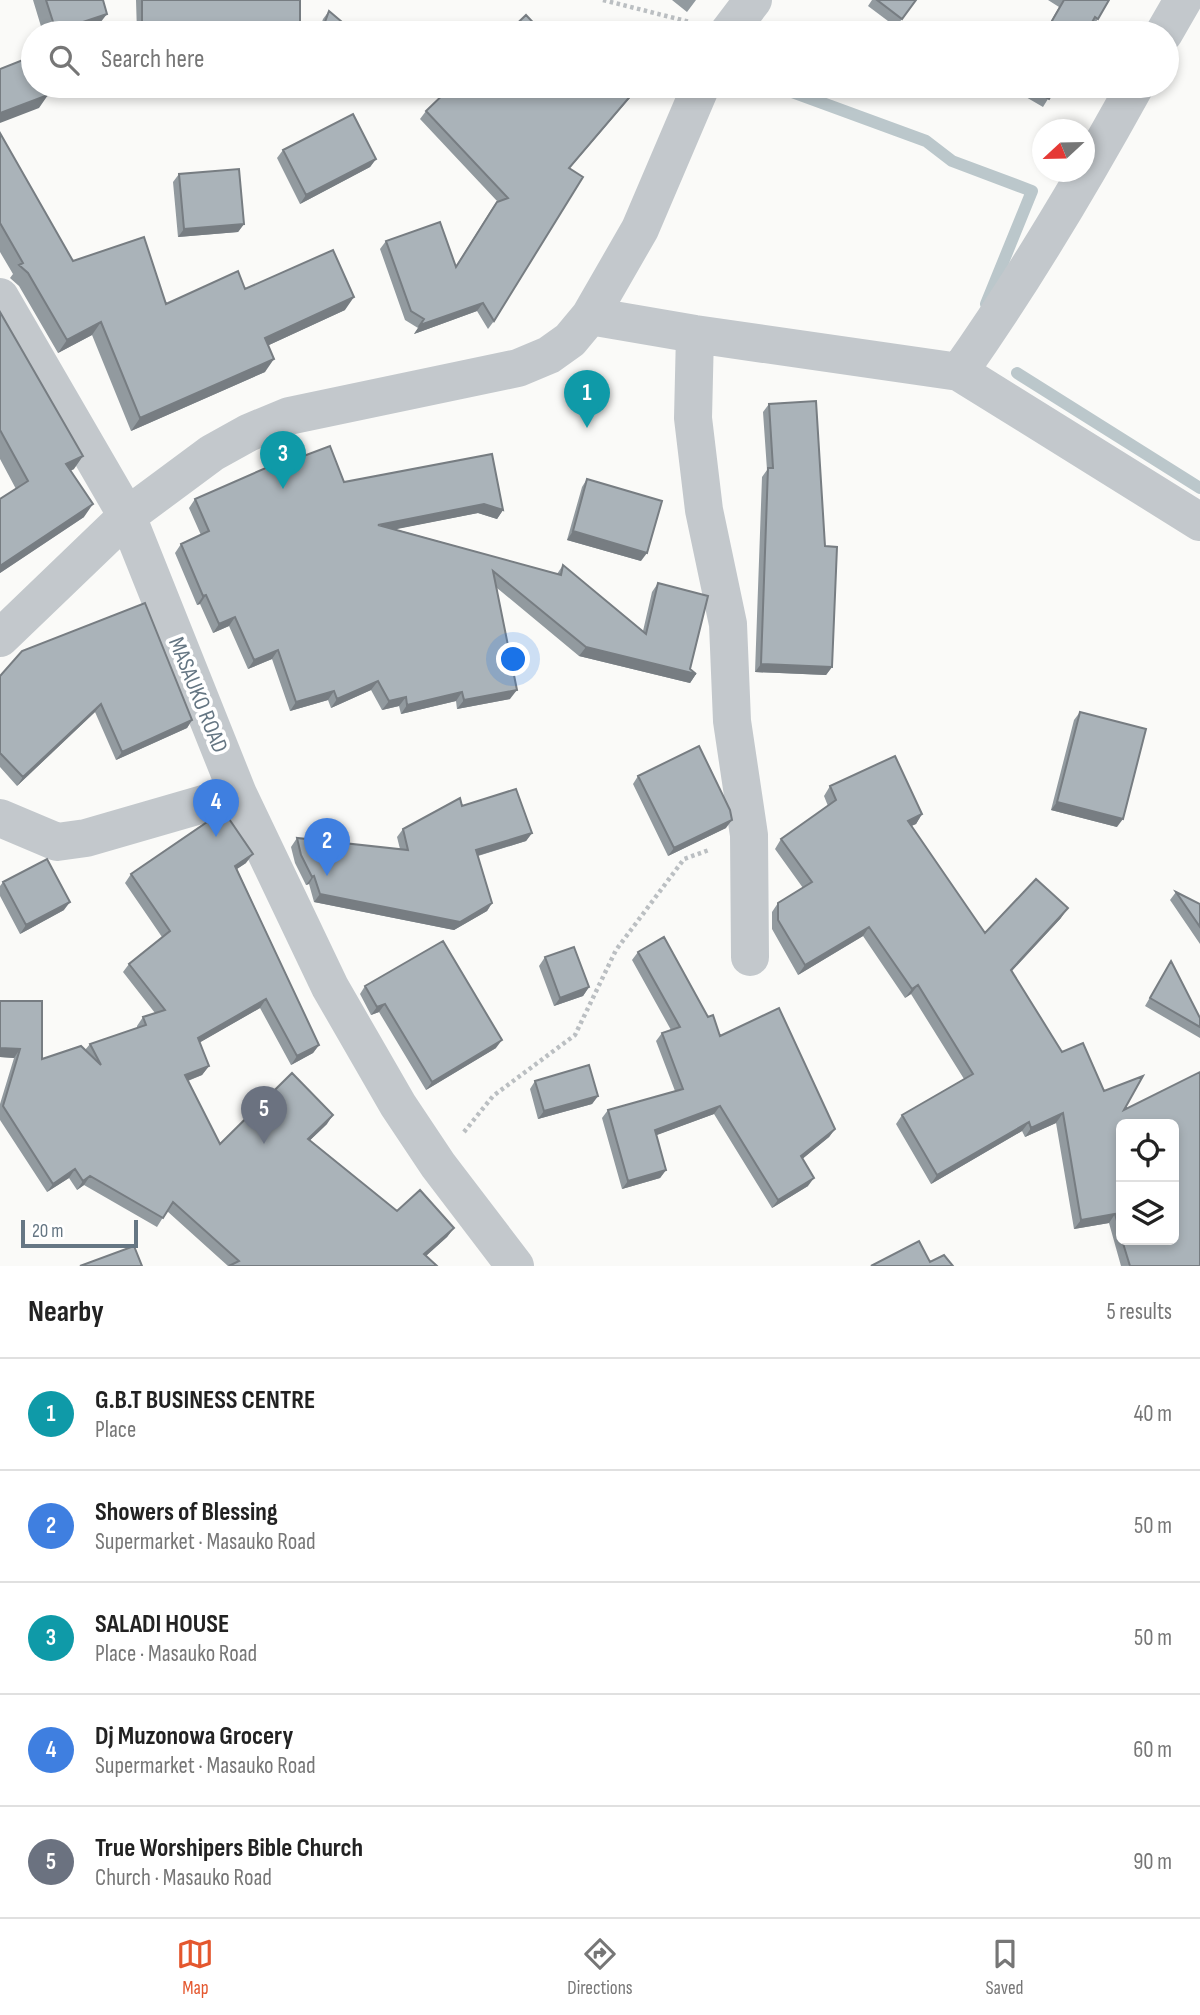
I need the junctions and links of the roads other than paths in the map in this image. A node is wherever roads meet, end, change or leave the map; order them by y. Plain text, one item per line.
1 (753, 0) edge
2 (1183, 0) edge
3 (737, 21) edge
4 (1171, 21) edge
5 (696, 98) edge
6 (1128, 98) edge
7 (0, 297) edge
8 (590, 316) junction
9 (695, 334) junction
10 (959, 372) junction
11 (127, 516) junction
12 (1200, 522) edge
13 (0, 638) edge
14 (237, 794) junction
15 (0, 818) edge
16 (750, 957) dead end
17 (515, 1266) edge

1 - 3 street
2 - 4 street
5 - 8 street
6 - 10 street
7 - 11 street, MASAUKO ROAD
8 - 9 street
8 - 11 street
9 - 10 street
9 - 16 street
10 - 12 street
11 - 13 street
11 - 14 street, MASAUKO ROAD
14 - 15 street
14 - 17 street, MASAUKO ROAD

